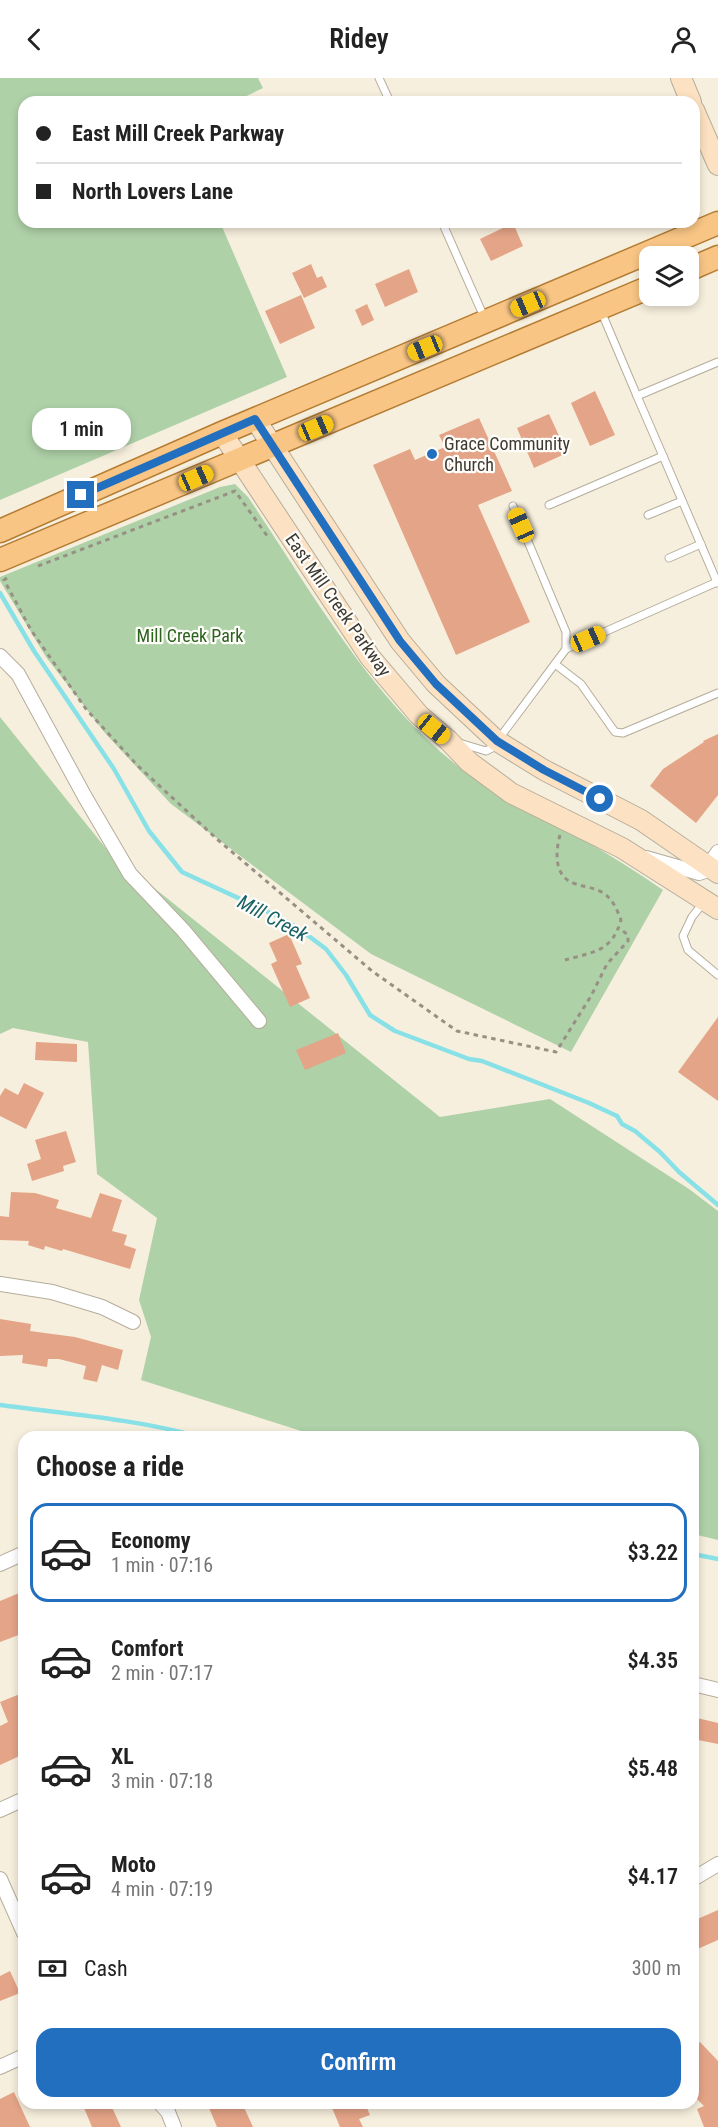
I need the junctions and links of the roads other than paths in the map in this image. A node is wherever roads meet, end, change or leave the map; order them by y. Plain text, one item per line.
1 (380, 78) edge
2 (681, 78) edge
3 (388, 96) edge
4 (688, 96) edge
5 (700, 124) edge
6 (718, 165) edge
7 (718, 223) edge
8 (445, 228) edge
9 (718, 257) edge
10 (699, 265) edge
11 (639, 292) edge
12 (600, 309) junction
13 (486, 322) junction
14 (718, 362) edge
15 (637, 396) junction
16 (255, 419) junction
17 (222, 433) junction
18 (273, 446) junction
19 (663, 456) junction
20 (240, 459) junction
21 (682, 501) junction
22 (549, 505) dead end
23 (513, 506) dead end
24 (648, 515) dead end
25 (0, 531) edge
26 (701, 544) junction
27 (669, 558) dead end
28 (7, 568) edge
29 (718, 583) edge
30 (566, 649) junction
31 (0, 656) edge
32 (555, 664) junction
33 (718, 693) edge
34 (448, 740) junction
35 (497, 741) junction
36 (634, 855) junction
37 (715, 864) edge
38 (712, 904) edge
39 (718, 975) edge
40 (259, 1021) dead end
41 (0, 1284) edge
42 (132, 1322) dead end
43 (18, 1556) edge
44 (0, 1564) edge
45 (699, 1685) edge
46 (718, 1690) edge
47 (18, 1802) edge
48 (0, 1810) edge
49 (718, 1864) edge
50 (699, 1875) edge
51 (0, 1879) edge
52 (18, 1920) edge
53 (18, 2059) edge
54 (0, 2067) edge
55 (165, 2109) edge
56 (174, 2127) edge

1 - 3 lane
2 - 4 street
5 - 6 street
7 - 13 main road
8 - 13 lane
9 - 10 main road
11 - 12 main road
12 - 15 lane
12 - 18 main road
13 - 16 main road
14 - 15 lane
15 - 19 lane
16 - 17 main road
16 - 18 street, East Mill Creek Parkway
17 - 20 street, East Mill Creek Parkway
17 - 25 main road
18 - 20 main road
18 - 35 street, East Mill Creek Parkway
19 - 21 lane
19 - 22 lane
20 - 28 main road
20 - 34 street, East Mill Creek Parkway
21 - 24 lane
21 - 26 lane
23 - 30 lane
26 - 27 lane
26 - 29 lane
29 - 30 lane
30 - 32 lane
31 - 40 street
32 - 33 lane
32 - 35 lane
34 - 35 lane
34 - 36 street, East Mill Creek Parkway
35 - 37 street, East Mill Creek Parkway
36 - 37 street
36 - 38 street, East Mill Creek Parkway
38 - 39 lane
41 - 42 street
43 - 44 street
45 - 46 street
47 - 48 street
49 - 50 street
51 - 52 street
53 - 54 street
55 - 56 street

